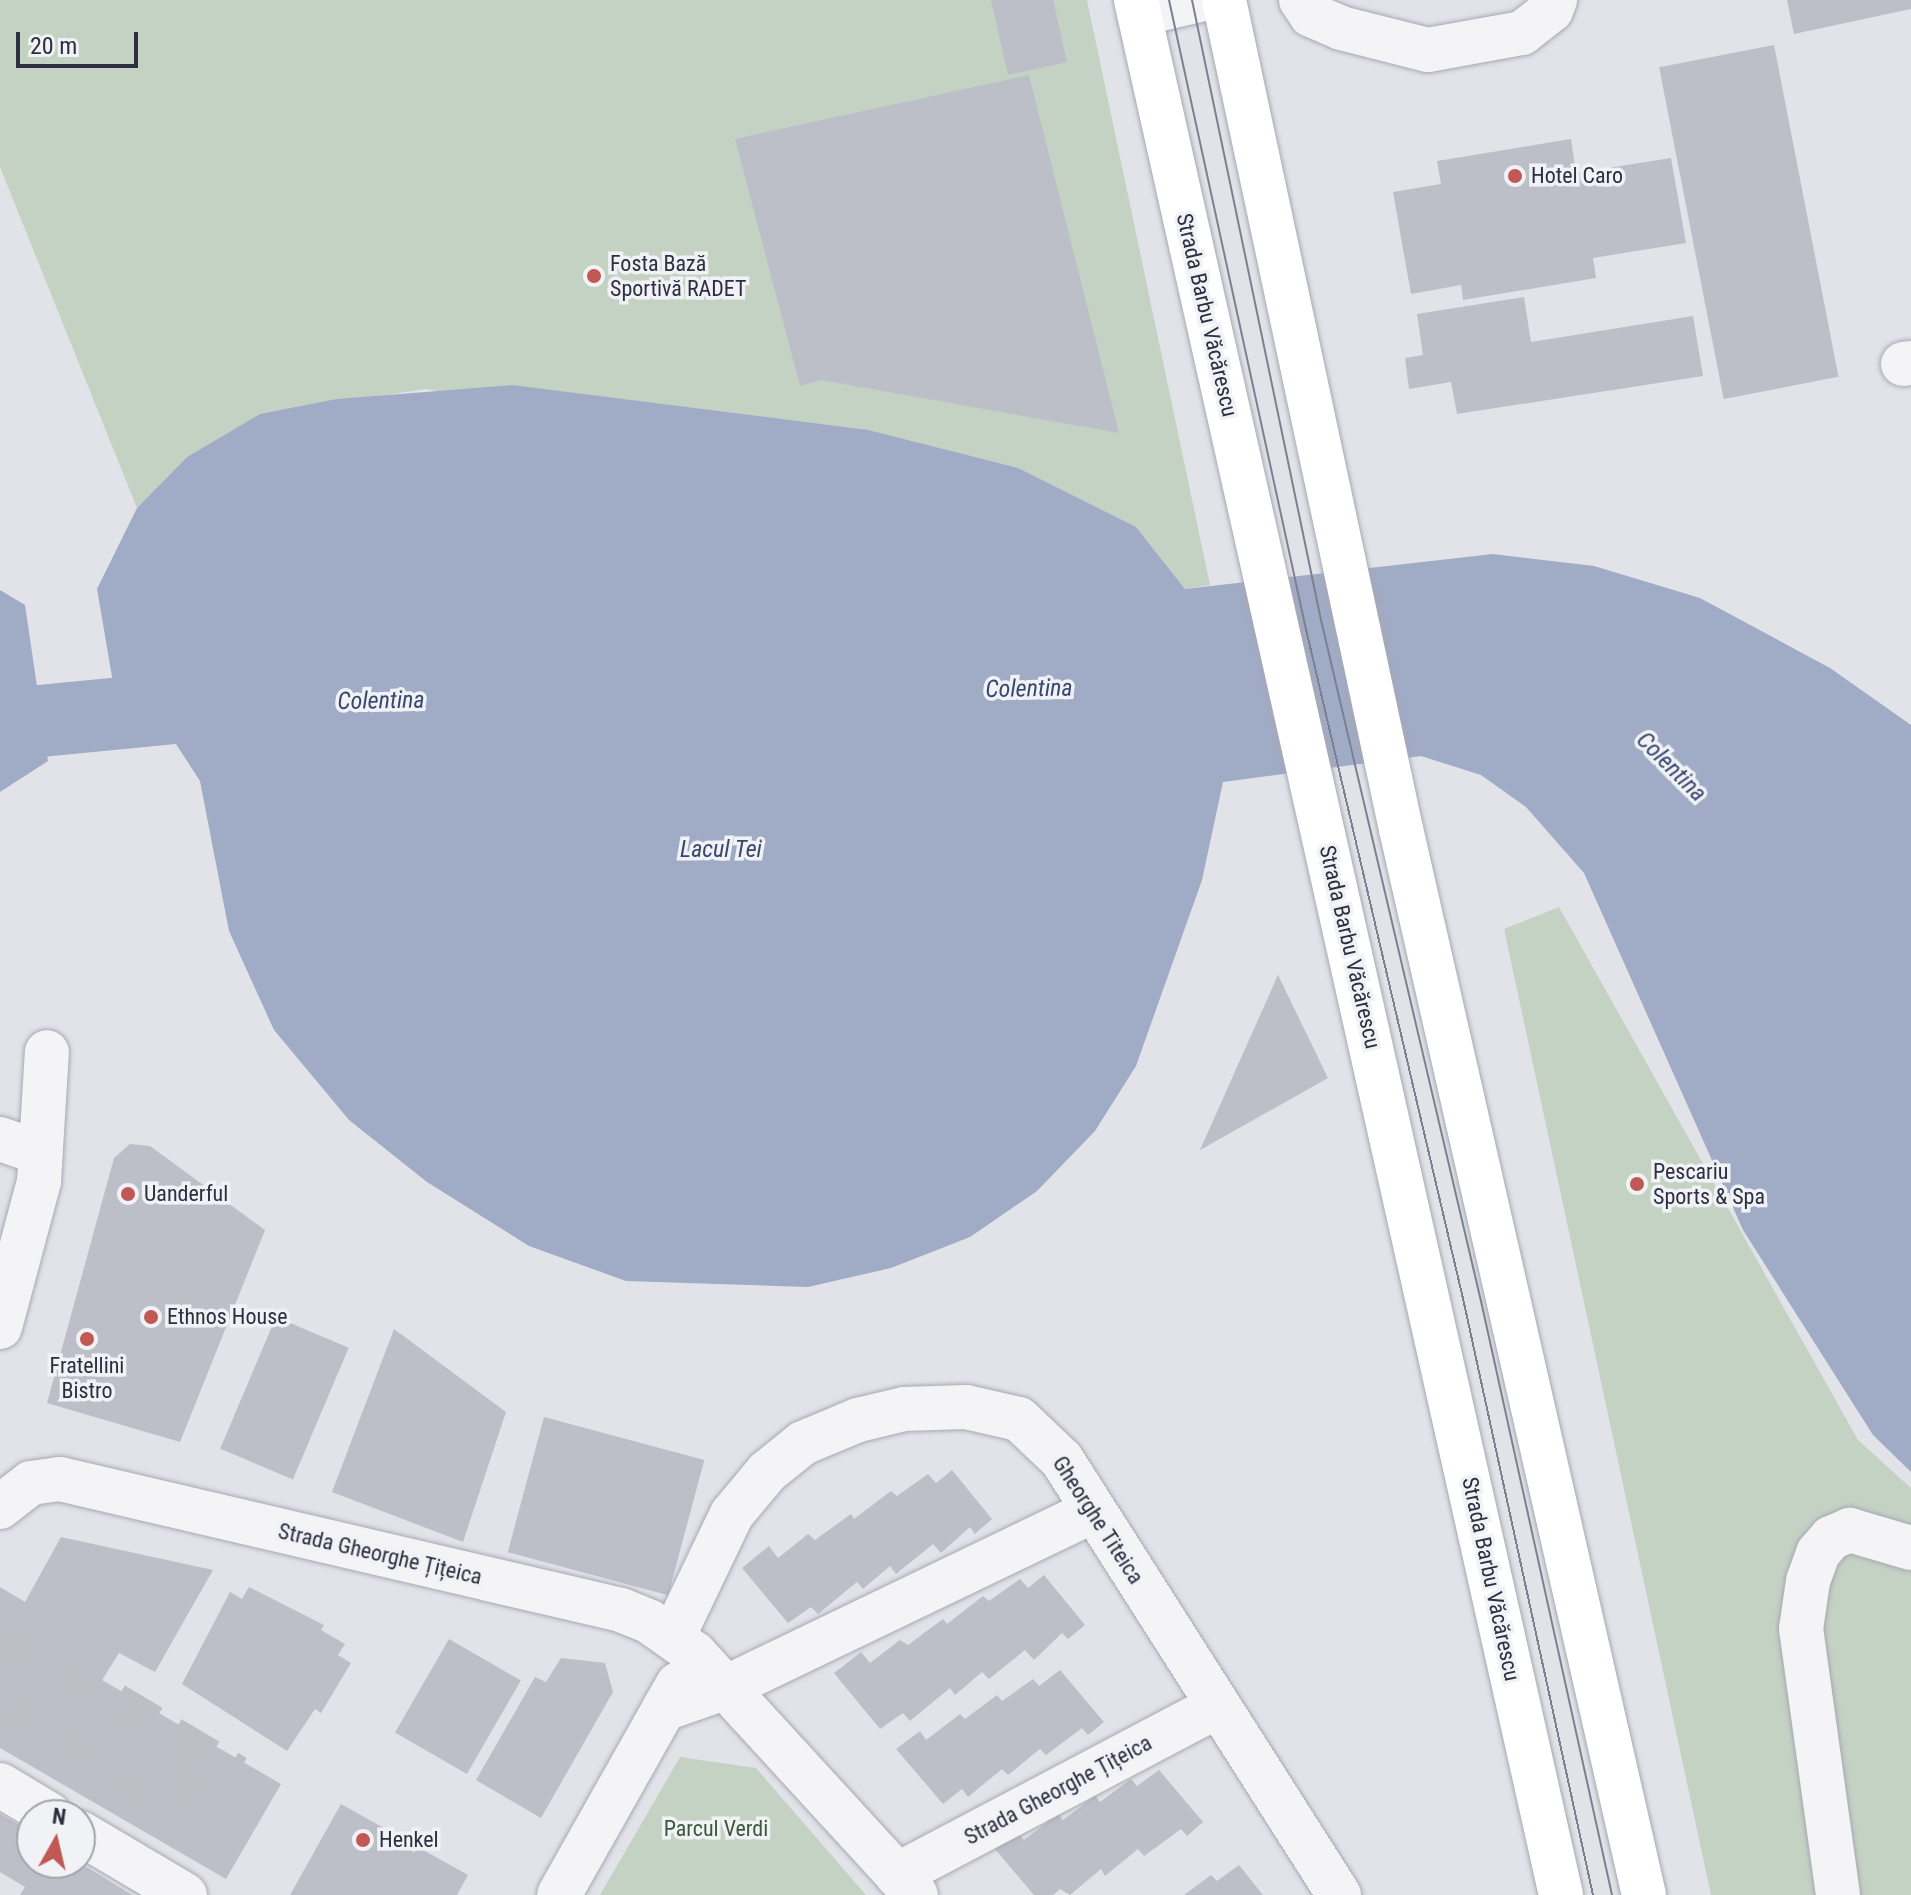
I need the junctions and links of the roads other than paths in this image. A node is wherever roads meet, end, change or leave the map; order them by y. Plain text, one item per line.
1 (1199, 0) edge
2 (1224, 0) edge
3 (1301, 0) edge
4 (1555, 0) edge
5 (1137, 7) edge
6 (47, 1052) dead end
7 (0, 1139) edge
8 (41, 1153) junction
9 (0, 1327) edge
10 (4, 1495) edge
11 (1092, 1511) junction
12 (1911, 1548) edge
13 (684, 1646) junction
14 (727, 1687) junction
15 (1218, 1706) junction
16 (664, 1709) junction
17 (0, 1785) edge
18 (23, 1799) edge
19 (96, 1842) edge
20 (907, 1885) edge
21 (185, 1895) edge
22 (559, 1895) edge
23 (1339, 1895) edge
24 (1561, 1895) edge
25 (1644, 1895) edge
26 (1838, 1895) edge

1 - 5 street
2 - 25 main road
3 - 4 street
5 - 24 main road, Strada Barbu Văcărescu
6 - 8 street
7 - 8 street
8 - 9 street
10 - 13 street, Strada Gheorghe Țițeica
11 - 13 street, Gheorghe Titeica
11 - 14 street
11 - 15 street, Gheorghe Titeica
12 - 26 street
13 - 14 street, Strada Gheorghe Țițeica
13 - 16 street, Gheorghe Titeica
14 - 16 street
14 - 20 street, Strada Gheorghe Țițeica
15 - 20 street, Strada Gheorghe Țițeica
15 - 23 street, Gheorghe Titeica
16 - 22 street, Gheorghe Titeica
17 - 18 street
19 - 21 street

